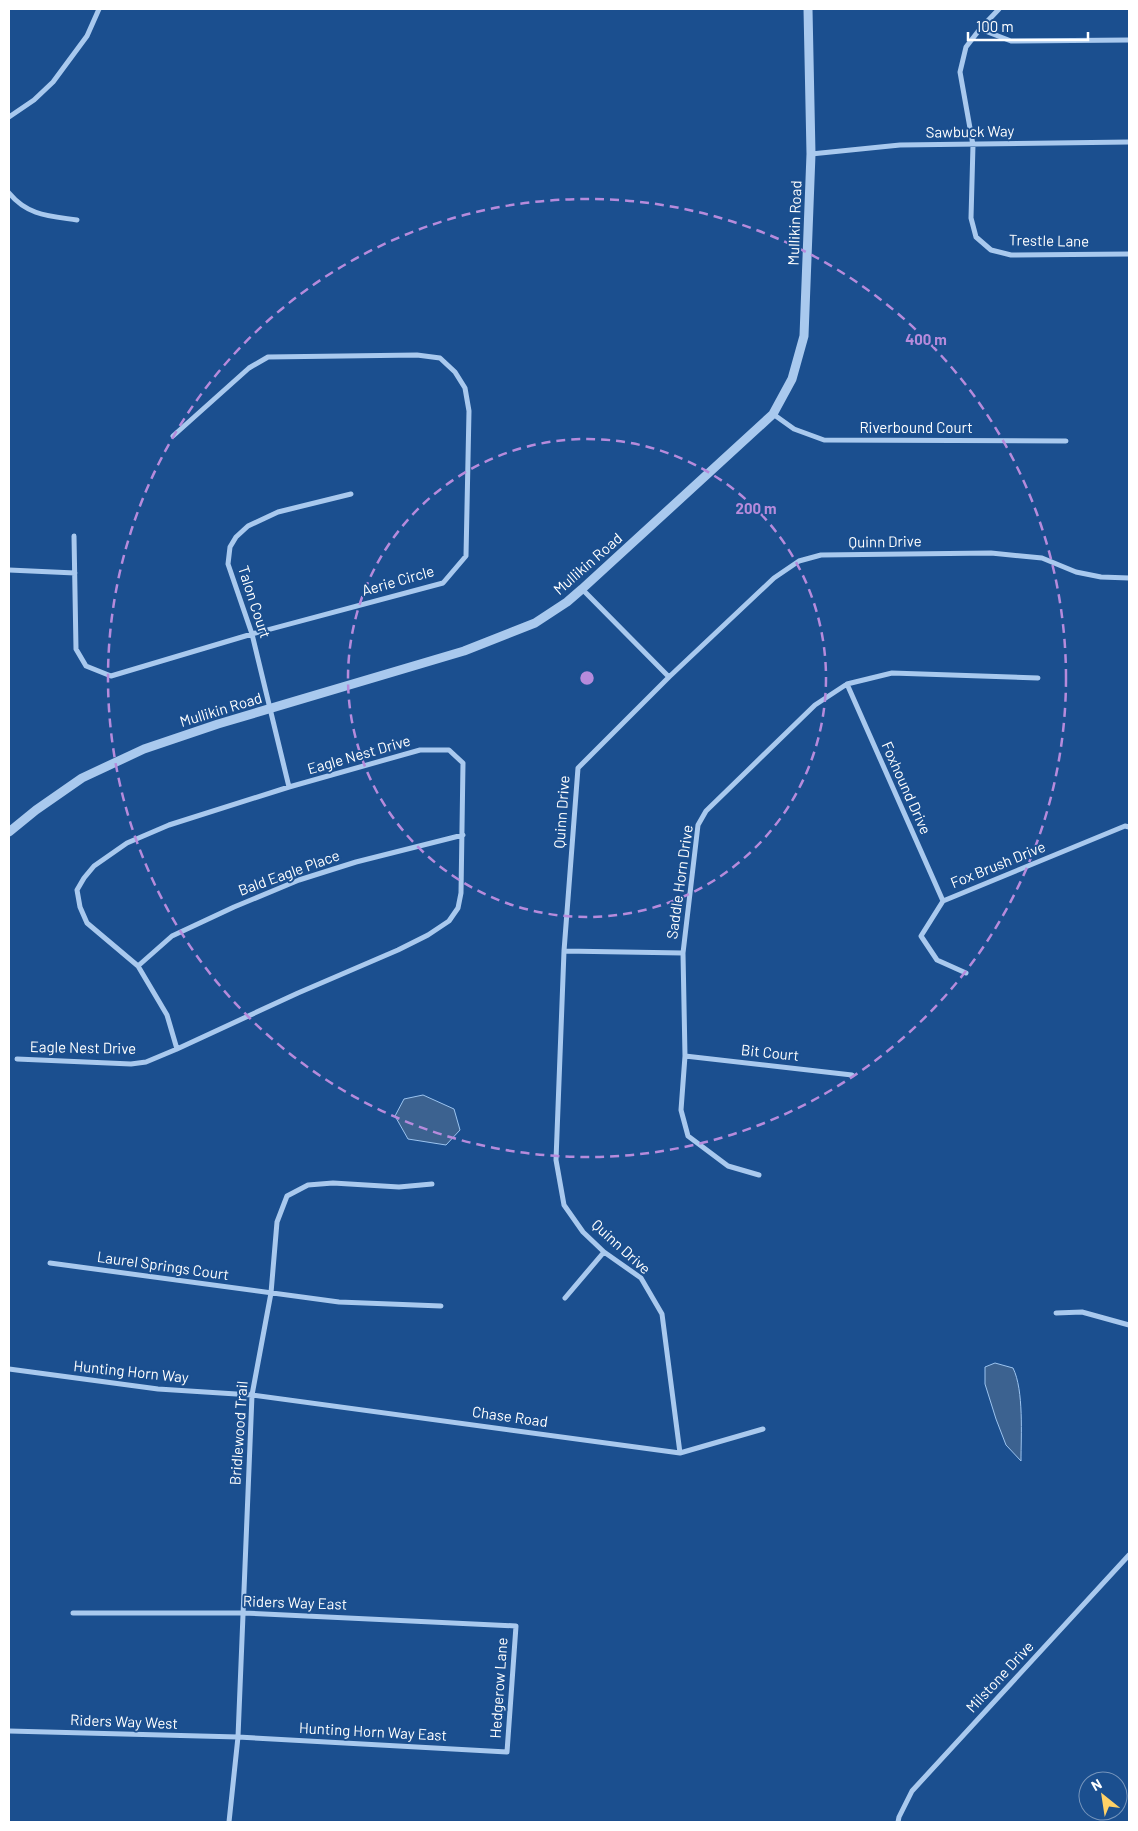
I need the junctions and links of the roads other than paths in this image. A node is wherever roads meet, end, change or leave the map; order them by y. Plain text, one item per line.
1 (99, 9) edge
2 (808, 9) edge
3 (999, 9) edge
4 (980, 29) junction
5 (1129, 40) edge
6 (9, 117) edge
7 (1129, 142) edge
8 (973, 145) junction
9 (811, 154) junction
10 (9, 193) edge
11 (77, 220) dead end
12 (1129, 254) edge
13 (773, 414) junction
14 (173, 436) dead end
15 (1066, 441) dead end
16 (351, 494) dead end
17 (74, 536) dead end
18 (9, 570) edge
19 (74, 573) junction
20 (1129, 578) edge
21 (582, 589) junction
22 (252, 634) junction
23 (669, 677) junction
24 (1038, 678) dead end
25 (847, 684) junction
26 (271, 710) junction
27 (289, 787) junction
28 (1129, 827) edge
29 (9, 832) edge
30 (463, 835) junction
31 (943, 901) junction
32 (564, 951) junction
33 (683, 953) junction
34 (138, 966) junction
35 (966, 973) dead end
36 (177, 1049) junction
37 (685, 1056) junction
38 (17, 1059) dead end
39 (852, 1075) dead end
40 (759, 1174) dead end
41 (432, 1184) dead end
42 (604, 1252) junction
43 (50, 1263) dead end
44 (271, 1293) junction
45 (565, 1298) dead end
46 (441, 1306) dead end
47 (1056, 1313) dead end
48 (1129, 1325) edge
49 (9, 1369) edge
50 (252, 1395) junction
51 (763, 1428) dead end
52 (680, 1453) junction
53 (1129, 1555) edge
54 (72, 1613) dead end
55 (243, 1614) junction
56 (516, 1626) joint
57 (9, 1731) edge
58 (238, 1737) junction
59 (507, 1752) joint
60 (229, 1822) edge
61 (898, 1822) edge

1 - 6 street
2 - 9 street, Mullikin Road
3 - 4 street, Trestle Lane
4 - 5 street
4 - 8 street, Trestle Lane
7 - 8 street, Sawbuck Way
8 - 9 street, Sawbuck Way
8 - 12 street, Trestle Lane
9 - 13 street, Mullikin Road
10 - 11 street
13 - 15 street, Riverbound Court
13 - 21 street, Mullikin Road
14 - 22 street, Aerie Circle
16 - 22 street, Talon Court
17 - 19 street, Aerie Circle
18 - 19 street
19 - 22 street, Aerie Circle
20 - 23 street, Quinn Drive
21 - 23 street
21 - 26 street, Mullikin Road
22 - 26 street, Talon Court
23 - 32 street, Quinn Drive
24 - 25 street, Saddle Horn Drive
25 - 31 street, Foxhound Drive
25 - 33 street, Saddle Horn Drive
26 - 27 street, Talon Court
26 - 29 street, Mullikin Road
27 - 30 street, Eagle Nest Drive
27 - 34 street, Eagle Nest Drive
28 - 31 street, Fox Brush Drive
30 - 34 street, Bald Eagle Place
30 - 36 street, Eagle Nest Drive
31 - 35 street, Fox Brush Drive
32 - 33 street
32 - 42 street, Quinn Drive
33 - 37 street, Saddle Horn Drive
34 - 36 street, Eagle Nest Drive
36 - 38 street, Eagle Nest Drive
37 - 39 street, Bit Court
37 - 40 street, Saddle Horn Drive
41 - 44 street, Bridlewood Trail
42 - 45 street
42 - 52 street, Quinn Drive
43 - 44 street, Laurel Springs Court
44 - 46 street, Laurel Springs Court
44 - 50 street, Bridlewood Trail
47 - 48 street
49 - 50 street, Hunting Horn Way
50 - 52 street, Chase Road
50 - 55 street, Bridlewood Trail
51 - 52 street, Chase Road
53 - 61 street, Milstone Drive
54 - 55 street, Riders Way East
55 - 56 street, Riders Way East
55 - 58 street, Bridlewood Trail
56 - 59 street, Hedgerow Lane
57 - 58 street, Riders Way West
58 - 59 street, Hunting Horn Way East
58 - 60 street, Bridlewood Trail

